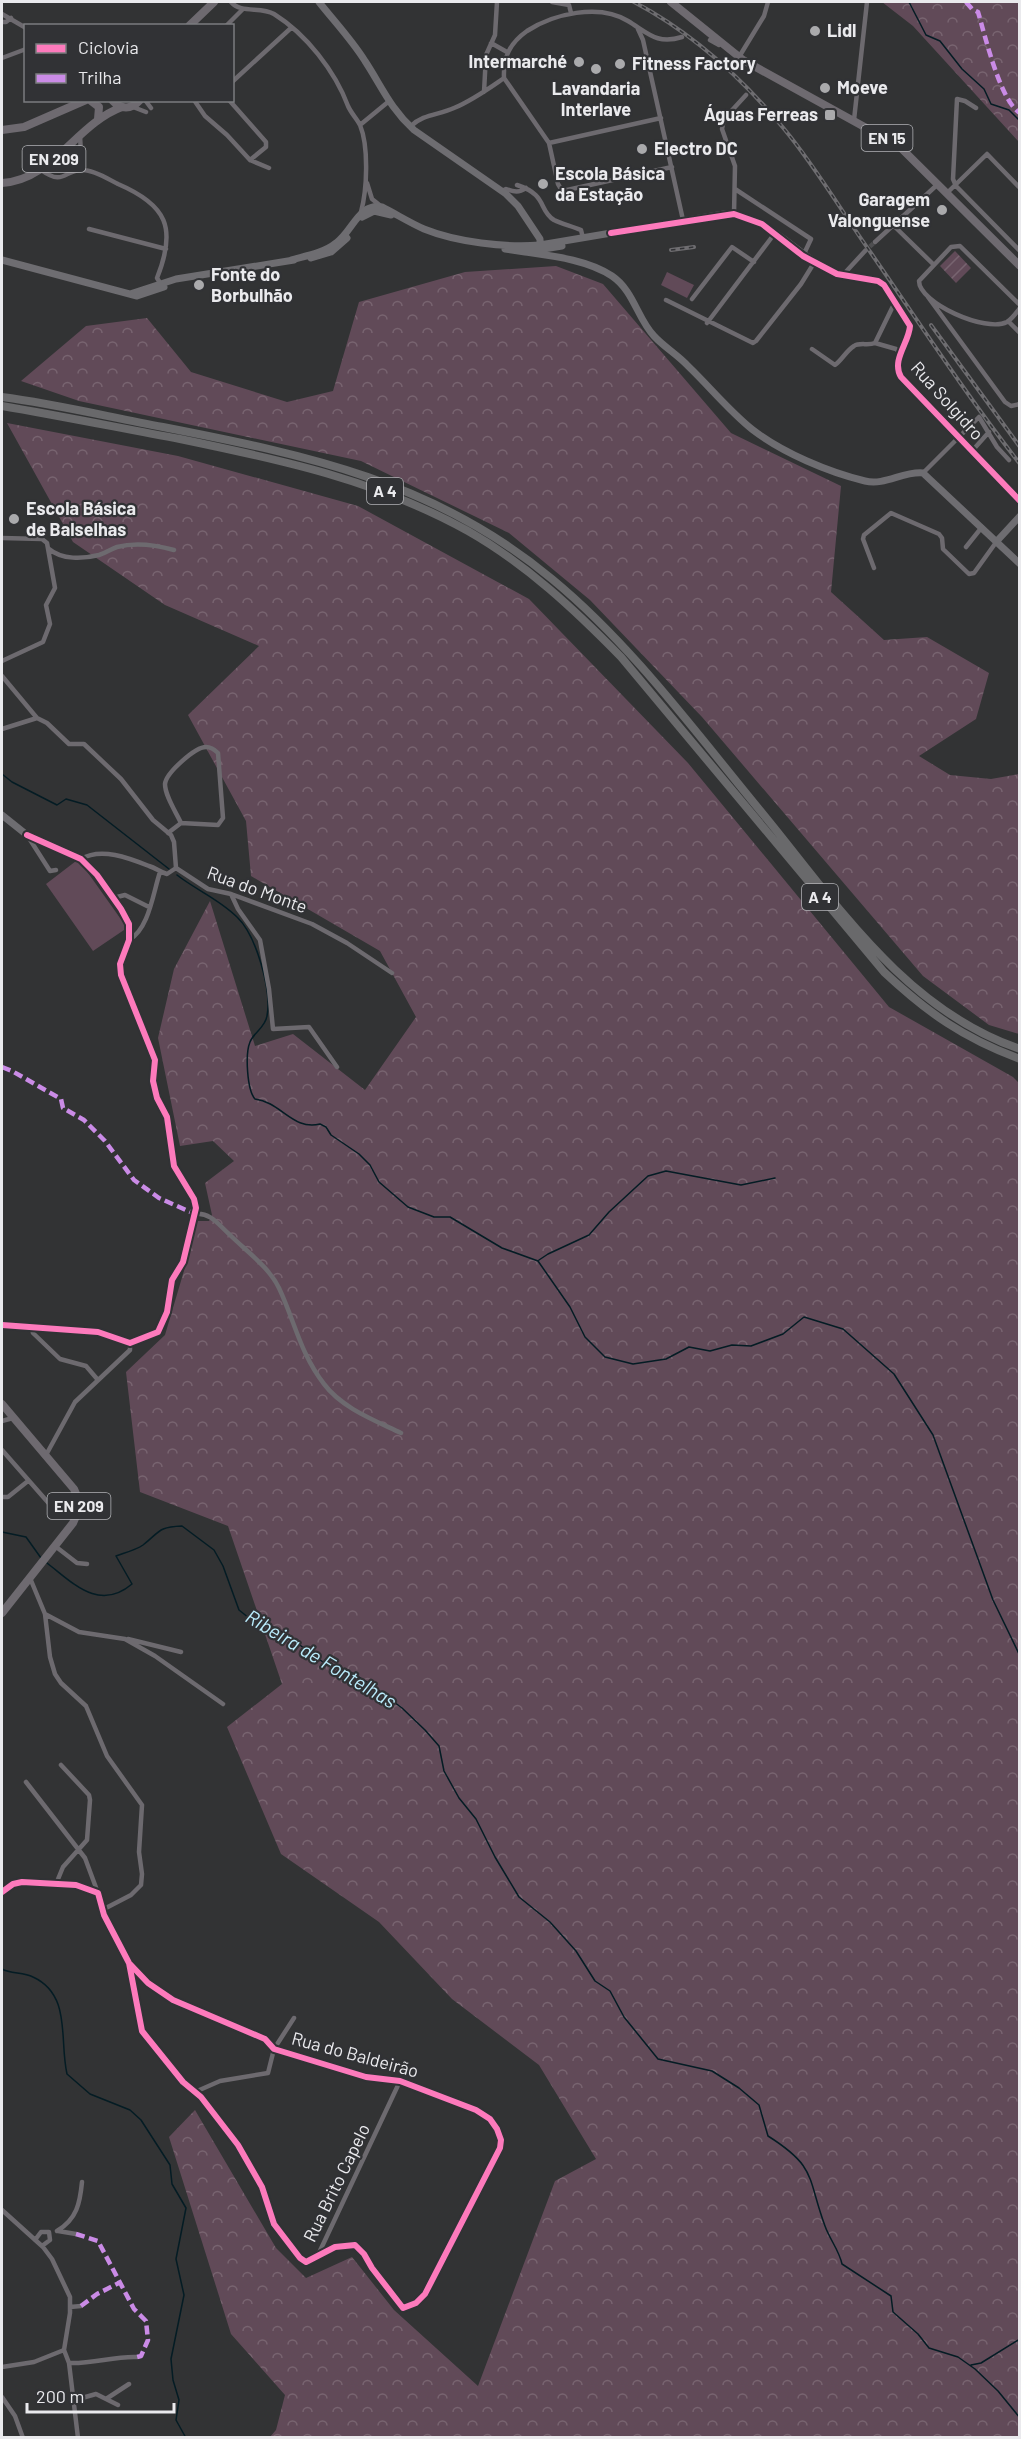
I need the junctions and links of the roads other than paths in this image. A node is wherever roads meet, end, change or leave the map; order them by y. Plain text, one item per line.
1 (214, 2) edge
2 (231, 2) edge
3 (319, 2) edge
4 (497, 2) edge
5 (552, 2) edge
6 (671, 2) edge
7 (768, 2) edge
8 (867, 2) edge
9 (568, 3) edge
10 (679, 8) junction
11 (243, 9) junction
12 (571, 13) junction
13 (2, 14) edge
14 (11, 18) junction
15 (2, 22) edge
16 (191, 24) edge
17 (228, 24) edge
18 (24, 27) edge
19 (291, 28) junction
20 (638, 30) junction
21 (682, 38) dead end
22 (491, 43) junction
23 (24, 50) edge
24 (507, 52) junction
25 (2, 58) edge
26 (740, 60) junction
27 (504, 78) junction
28 (234, 80) edge
29 (484, 92) junction
30 (746, 95) dead end
31 (85, 102) edge
32 (89, 102) edge
33 (110, 102) edge
34 (114, 102) edge
35 (138, 102) edge
36 (146, 102) edge
37 (195, 102) edge
38 (230, 102) edge
39 (388, 102) junction
40 (122, 107) junction
41 (133, 107) junction
42 (151, 108) dead end
43 (976, 108) dead end
44 (146, 112) dead end
45 (102, 116) junction
46 (661, 118) junction
47 (854, 120) junction
48 (360, 125) junction
49 (411, 126) junction
50 (2, 130) edge
51 (79, 134) junction
52 (549, 143) junction
53 (981, 149) dead end
54 (987, 154) junction
55 (250, 160) junction
56 (672, 167) junction
57 (269, 168) dead end
58 (41, 170) junction
59 (82, 170) junction
60 (366, 178) junction
61 (2, 183) edge
62 (938, 184) junction
63 (517, 185) dead end
64 (956, 186) junction
65 (526, 188) junction
66 (1020, 188) edge
67 (735, 189) junction
68 (502, 191) junction
69 (947, 193) junction
70 (365, 199) junction
71 (372, 199) junction
72 (382, 207) junction
73 (372, 209) junction
74 (363, 214) junction
75 (734, 214) junction
76 (526, 218) junction
77 (683, 220) junction
78 (413, 223) junction
79 (893, 225) junction
80 (89, 229) dead end
81 (775, 233) junction
82 (532, 234) junction
83 (583, 239) junction
84 (875, 242) tunnel mouth
85 (567, 244) junction
86 (542, 247) junction
87 (552, 248) junction
88 (166, 249) junction
89 (525, 249) junction
90 (865, 251) tunnel mouth
91 (1020, 251) edge
92 (803, 256) junction
93 (563, 257) junction
94 (2, 260) edge
95 (754, 262) junction
96 (813, 262) junction
97 (934, 265) junction
98 (1020, 266) edge
99 (842, 276) junction
100 (162, 286) junction
101 (924, 292) junction
102 (130, 294) junction
103 (692, 299) dead end
104 (666, 300) dead end
105 (895, 302) junction
106 (1020, 306) edge
107 (954, 313) junction
108 (1008, 321) junction
109 (707, 322) junction
110 (948, 325) junction
111 (1020, 333) edge
112 (874, 343) junction
113 (812, 349) dead end
114 (901, 354) junction
115 (2, 397) edge
116 (1020, 404) edge
117 (2, 406) edge
118 (989, 432) junction
119 (958, 437) junction
120 (972, 451) junction
121 (1009, 460) dead end
122 (923, 473) junction
123 (1020, 501) edge
124 (1020, 516) edge
125 (982, 527) junction
126 (2, 538) edge
127 (997, 541) junction
128 (966, 547) dead end
129 (49, 549) junction
130 (174, 550) dead end
131 (1020, 564) edge
132 (874, 568) dead end
133 (2, 661) edge
134 (2, 676) edge
135 (37, 718) junction
136 (2, 729) edge
137 (2, 815) edge
138 (181, 823) junction
139 (168, 833) junction
140 (27, 835) junction
141 (81, 859) junction
142 (176, 868) junction
143 (56, 870) dead end
144 (160, 872) junction
145 (231, 894) junction
146 (113, 898) junction
147 (149, 907) junction
148 (129, 940) junction
149 (392, 973) dead end
150 (1020, 1050) edge
151 (1020, 1059) edge
152 (337, 1067) dead end
153 (195, 1214) junction
154 (2, 1325) edge
155 (32, 1328) junction
156 (130, 1343) junction
157 (98, 1380) junction
158 (2, 1404) edge
159 (11, 1415) junction
160 (2, 1421) edge
161 (401, 1433) dead end
162 (2, 1450) edge
163 (46, 1455) junction
164 (28, 1481) junction
165 (2, 1497) edge
166 (52, 1507) dead end
167 (55, 1546) junction
168 (87, 1564) dead end
169 (30, 1578) junction
170 (2, 1613) edge
171 (45, 1614) junction
172 (125, 1639) junction
173 (182, 1652) dead end
174 (222, 1704) dead end
175 (61, 1765) dead end
176 (27, 1782) dead end
177 (78, 1851) junction
178 (56, 1884) junction
179 (2, 1892) edge
180 (98, 1893) junction
181 (104, 1910) junction
182 (129, 1963) junction
183 (294, 2018) dead end
184 (274, 2049) junction
185 (400, 2081) junction
186 (195, 2092) junction
187 (82, 2182) dead end
188 (2, 2210) edge
189 (70, 2219) junction
190 (57, 2231) junction
191 (49, 2232) junction
192 (35, 2240) junction
193 (42, 2246) junction
194 (318, 2255) junction
195 (81, 2306) dead end
196 (70, 2307) junction
197 (64, 2350) junction
198 (137, 2357) dead end
199 (69, 2363) junction
200 (2, 2367) edge
201 (129, 2384) dead end
202 (2, 2397) edge
203 (106, 2399) junction
204 (75, 2400) junction
205 (118, 2405) dead end
206 (23, 2438) edge
207 (78, 2438) edge

1 - 16 main road
2 - 11 street
3 - 39 street
4 - 22 street
5 - 9 street
6 - 10 main road, EN 15
7 - 26 street
8 - 47 street
9 - 12 street
10 - 26 main road, EN 15
10 - 26 main road, EN 15
11 - 17 street
11 - 19 street
12 - 20 street
12 - 24 street
13 - 14 street
14 - 15 street
14 - 18 street
19 - 28 street
19 - 48 street
20 - 21 street
20 - 46 street
22 - 24 street
22 - 29 street
23 - 25 street
24 - 27 street
26 - 47 main road, EN 15
27 - 29 street
27 - 52 street
29 - 49 street
30 - 67 street
31 - 50 main road
32 - 45 main road
33 - 45 main road, EN 209
34 - 40 main road
35 - 41 main road
36 - 42 street
37 - 55 street
38 - 55 street
39 - 48 street
39 - 49 street
40 - 41 main road
40 - 45 main road, EN 209
41 - 44 street
43 - 64 street
45 - 51 main road, EN 209
46 - 52 street
46 - 56 street
47 - 62 main road, EN 15
48 - 60 street
49 - 68 street
51 - 58 main road, EN 209
51 - 59 street
52 - 56 street
53 - 54 street
54 - 64 street
54 - 66 street
55 - 57 street
56 - 77 street
58 - 59 street
58 - 61 main road, EN 209
59 - 88 street
60 - 70 street
60 - 71 street
62 - 69 main road, EN 15
62 - 79 street
63 - 65 street
64 - 69 street
64 - 91 street
65 - 68 street
65 - 83 street
67 - 75 street
67 - 92 street
68 - 76 street
69 - 98 main road, EN 15
70 - 73 street
70 - 74 street
71 - 72 street
71 - 73 street
72 - 73 street
72 - 78 street
73 - 74 street
73 - 78 street
74 - 100 street
75 - 77 street
75 - 81 street, Rua Solgidro
76 - 82 street
76 - 86 street
77 - 83 street
78 - 89 street
79 - 84 street
79 - 97 street
80 - 88 street
81 - 92 street, Rua Solgidro
81 - 95 street
82 - 86 street
82 - 89 street
83 - 85 street
83 - 86 street
85 - 87 street
85 - 93 street
86 - 87 street
86 - 89 street
86 - 93 street
87 - 93 street
88 - 100 street
89 - 93 street
90 - 99 street
92 - 96 street, Rua Solgidro
93 - 122 street
94 - 102 street
95 - 103 street
95 - 109 street
96 - 99 street, Rua Solgidro
96 - 109 street
97 - 101 street
97 - 106 street
99 - 105 street, Rua Solgidro
100 - 102 street
100 - 102 street
101 - 107 street
101 - 110 street
104 - 109 street
105 - 112 street
105 - 114 street, Rua Solgidro
106 - 108 street
107 - 108 street
107 - 110 street
108 - 111 street
110 - 116 street
112 - 113 street
112 - 114 street
114 - 119 street, Rua Solgidro
115 - 150 highway, A 4
117 - 151 highway, A 4
118 - 119 street
118 - 120 street
118 - 121 street
119 - 120 street, Rua Solgidro
119 - 122 street
120 - 123 street, Rua Solgidro
122 - 125 street
124 - 127 street
125 - 127 street
125 - 128 street
126 - 129 street
127 - 131 street
127 - 132 street
129 - 130 street
129 - 133 street
134 - 135 street
135 - 136 street
135 - 139 street
137 - 140 street
138 - 138 street
138 - 139 street
139 - 142 street
140 - 141 street
140 - 143 street
141 - 144 street
141 - 146 street
142 - 144 street
142 - 145 street, Rua do Monte
144 - 147 street
145 - 149 street, Rua do Monte
145 - 152 street
146 - 147 street
146 - 148 street
147 - 148 street
148 - 153 street
153 - 156 street
153 - 161 street
154 - 155 street
155 - 156 street
155 - 157 street
156 - 157 street
157 - 163 street
158 - 159 main road, EN 209
159 - 160 street
159 - 163 main road, EN 209
162 - 164 street
163 - 167 main road, EN 209
164 - 165 street
164 - 166 street
167 - 168 street
167 - 169 main road, EN 209
169 - 170 main road, EN 209
169 - 171 street
171 - 172 street
171 - 181 street
172 - 173 street
172 - 174 street
175 - 177 street
176 - 177 street, Rua do Baldeirão
177 - 178 street
177 - 180 street, Rua do Baldeirão
178 - 179 street
178 - 180 street
180 - 181 street, Rua do Baldeirão
181 - 182 street, Rua do Baldeirão
182 - 184 street, Rua do Baldeirão
182 - 186 street, Rua Brito Capelo
183 - 184 street
184 - 185 street, Rua do Baldeirão
184 - 186 street
185 - 194 street, Rua Brito Capelo
185 - 194 street, Rua do Baldeirão
186 - 194 street, Rua Brito Capelo
187 - 189 street
188 - 192 street
189 - 190 street
189 - 190 street
190 - 191 street
191 - 192 street
191 - 193 street
192 - 193 street
193 - 196 street
195 - 196 street
196 - 197 street
197 - 199 street
197 - 200 street
198 - 199 street
199 - 204 street
201 - 203 street
202 - 206 street
203 - 204 street
203 - 205 street
204 - 207 street

